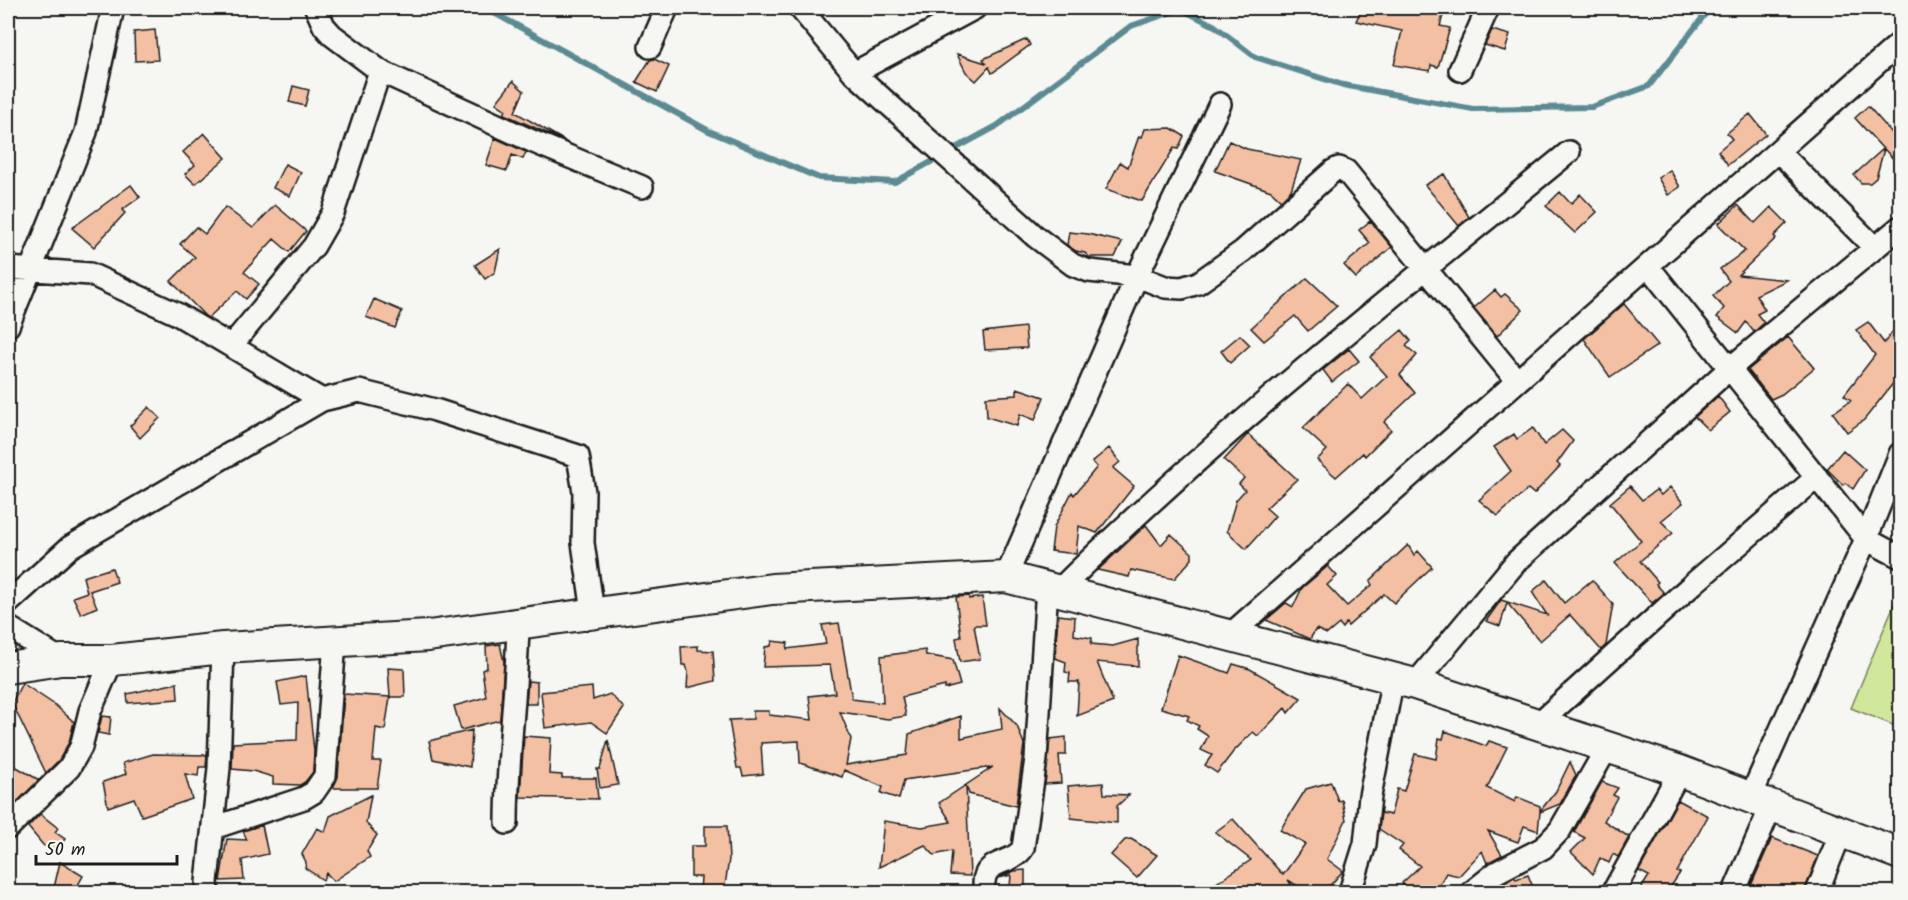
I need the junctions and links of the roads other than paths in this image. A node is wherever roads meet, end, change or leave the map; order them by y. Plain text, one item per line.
1 (113, 8) edge
2 (316, 8) edge
3 (667, 8) edge
4 (800, 8) edge
5 (975, 8) edge
6 (1488, 8) edge
7 (952, 15) edge
8 (1900, 43) edge
9 (650, 47) dead end
10 (1460, 70) dead end
11 (380, 71) junction
12 (854, 74) junction
13 (1220, 104) dead end
14 (1778, 151) junction
15 (1569, 152) dead end
16 (642, 187) dead end
17 (1900, 227) edge
18 (1874, 246) junction
19 (1648, 266) junction
20 (8, 268) edge
21 (1426, 270) junction
22 (30, 271) junction
23 (1137, 276) junction
24 (8, 326) edge
25 (232, 345) junction
26 (1729, 369) junction
27 (1518, 381) junction
28 (322, 400) junction
29 (1900, 453) edge
30 (1817, 477) junction
31 (1866, 539) junction
32 (1900, 557) edge
33 (1006, 577) junction
34 (1053, 589) junction
35 (8, 603) edge
36 (593, 612) junction
37 (518, 623) junction
38 (8, 627) edge
39 (1231, 634) junction
40 (335, 641) junction
41 (223, 648) junction
42 (61, 660) junction
43 (112, 660) junction
44 (8, 668) edge
45 (1404, 681) junction
46 (1538, 723) junction
47 (1608, 746) junction
48 (1680, 771) junction
49 (1761, 801) junction
50 (507, 823) dead end
51 (8, 828) edge
52 (213, 828) junction
53 (1841, 832) junction
54 (1900, 854) edge
55 (984, 883) dead end
56 (208, 892) edge
57 (1350, 892) edge
58 (1472, 892) edge
59 (1613, 892) edge
60 (1734, 892) edge
61 (1817, 892) edge

1 - 22 street
2 - 11 street
3 - 9 street
4 - 12 street
5 - 7 street
6 - 10 street
7 - 12 street
8 - 14 street
11 - 16 street
11 - 25 street
12 - 23 street
13 - 23 street
14 - 18 street
14 - 19 street
15 - 21 street
17 - 18 street
18 - 26 street
19 - 26 street
19 - 27 street
20 - 22 street
21 - 23 street
21 - 27 street
21 - 34 street
22 - 24 street
22 - 25 street
23 - 33 street
25 - 28 street
26 - 30 street
26 - 45 street
27 - 39 street
28 - 35 street
28 - 36 street
29 - 31 street
30 - 31 street
30 - 46 street
31 - 32 street
31 - 49 street
33 - 34 street
33 - 36 street
34 - 39 street
34 - 55 street
36 - 37 street
37 - 40 street
37 - 50 street
38 - 42 street
39 - 45 street
40 - 41 street
40 - 52 street
41 - 43 street
41 - 52 street
42 - 43 street
42 - 44 street
43 - 51 street
45 - 46 street
45 - 57 street
46 - 47 street
47 - 48 street
47 - 58 street
48 - 49 street
48 - 59 street
49 - 53 street
49 - 60 street
52 - 56 street
53 - 54 street
53 - 61 street

